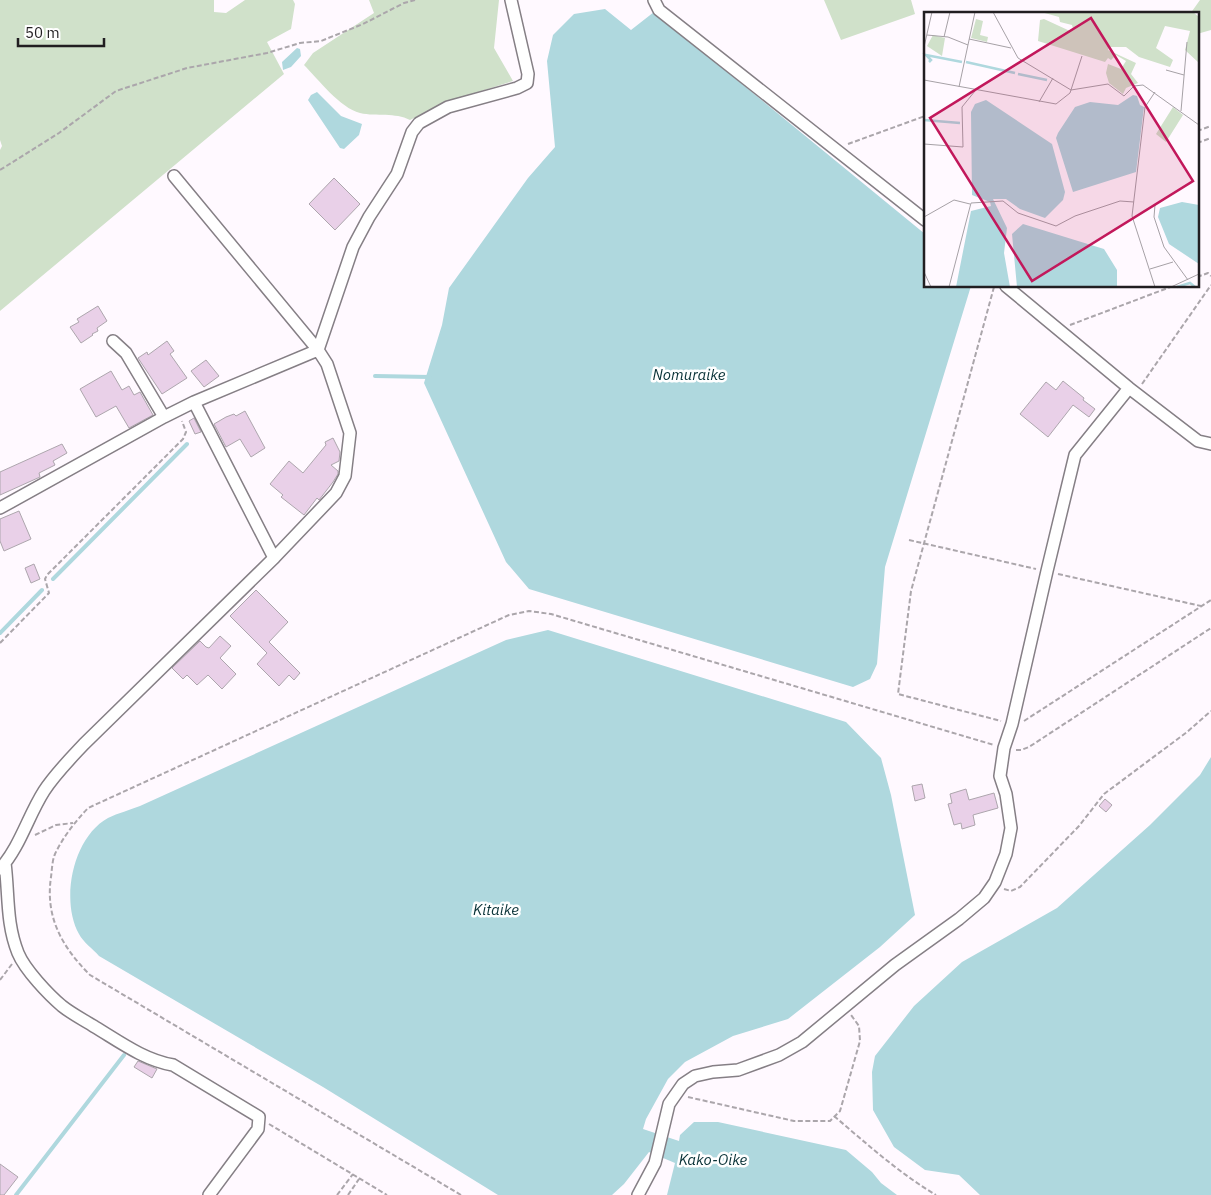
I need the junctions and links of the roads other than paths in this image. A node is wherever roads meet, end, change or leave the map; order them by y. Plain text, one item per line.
1 (511, 0) edge
2 (654, 0) edge
3 (174, 176) dead end
4 (924, 219) edge
5 (1008, 288) edge
6 (113, 341) dead end
7 (318, 350) junction
8 (1132, 391) junction
9 (194, 402) junction
10 (164, 417) junction
11 (1211, 444) edge
12 (0, 508) edge
13 (274, 558) junction
14 (3, 866) edge
15 (209, 1195) edge
16 (638, 1195) edge

1 - 7 street
2 - 4 street
3 - 7 street
5 - 8 street
6 - 10 street
7 - 9 street
7 - 13 street
8 - 11 street
8 - 16 street
9 - 10 street
9 - 13 street
10 - 12 street
13 - 14 street
14 - 15 street

